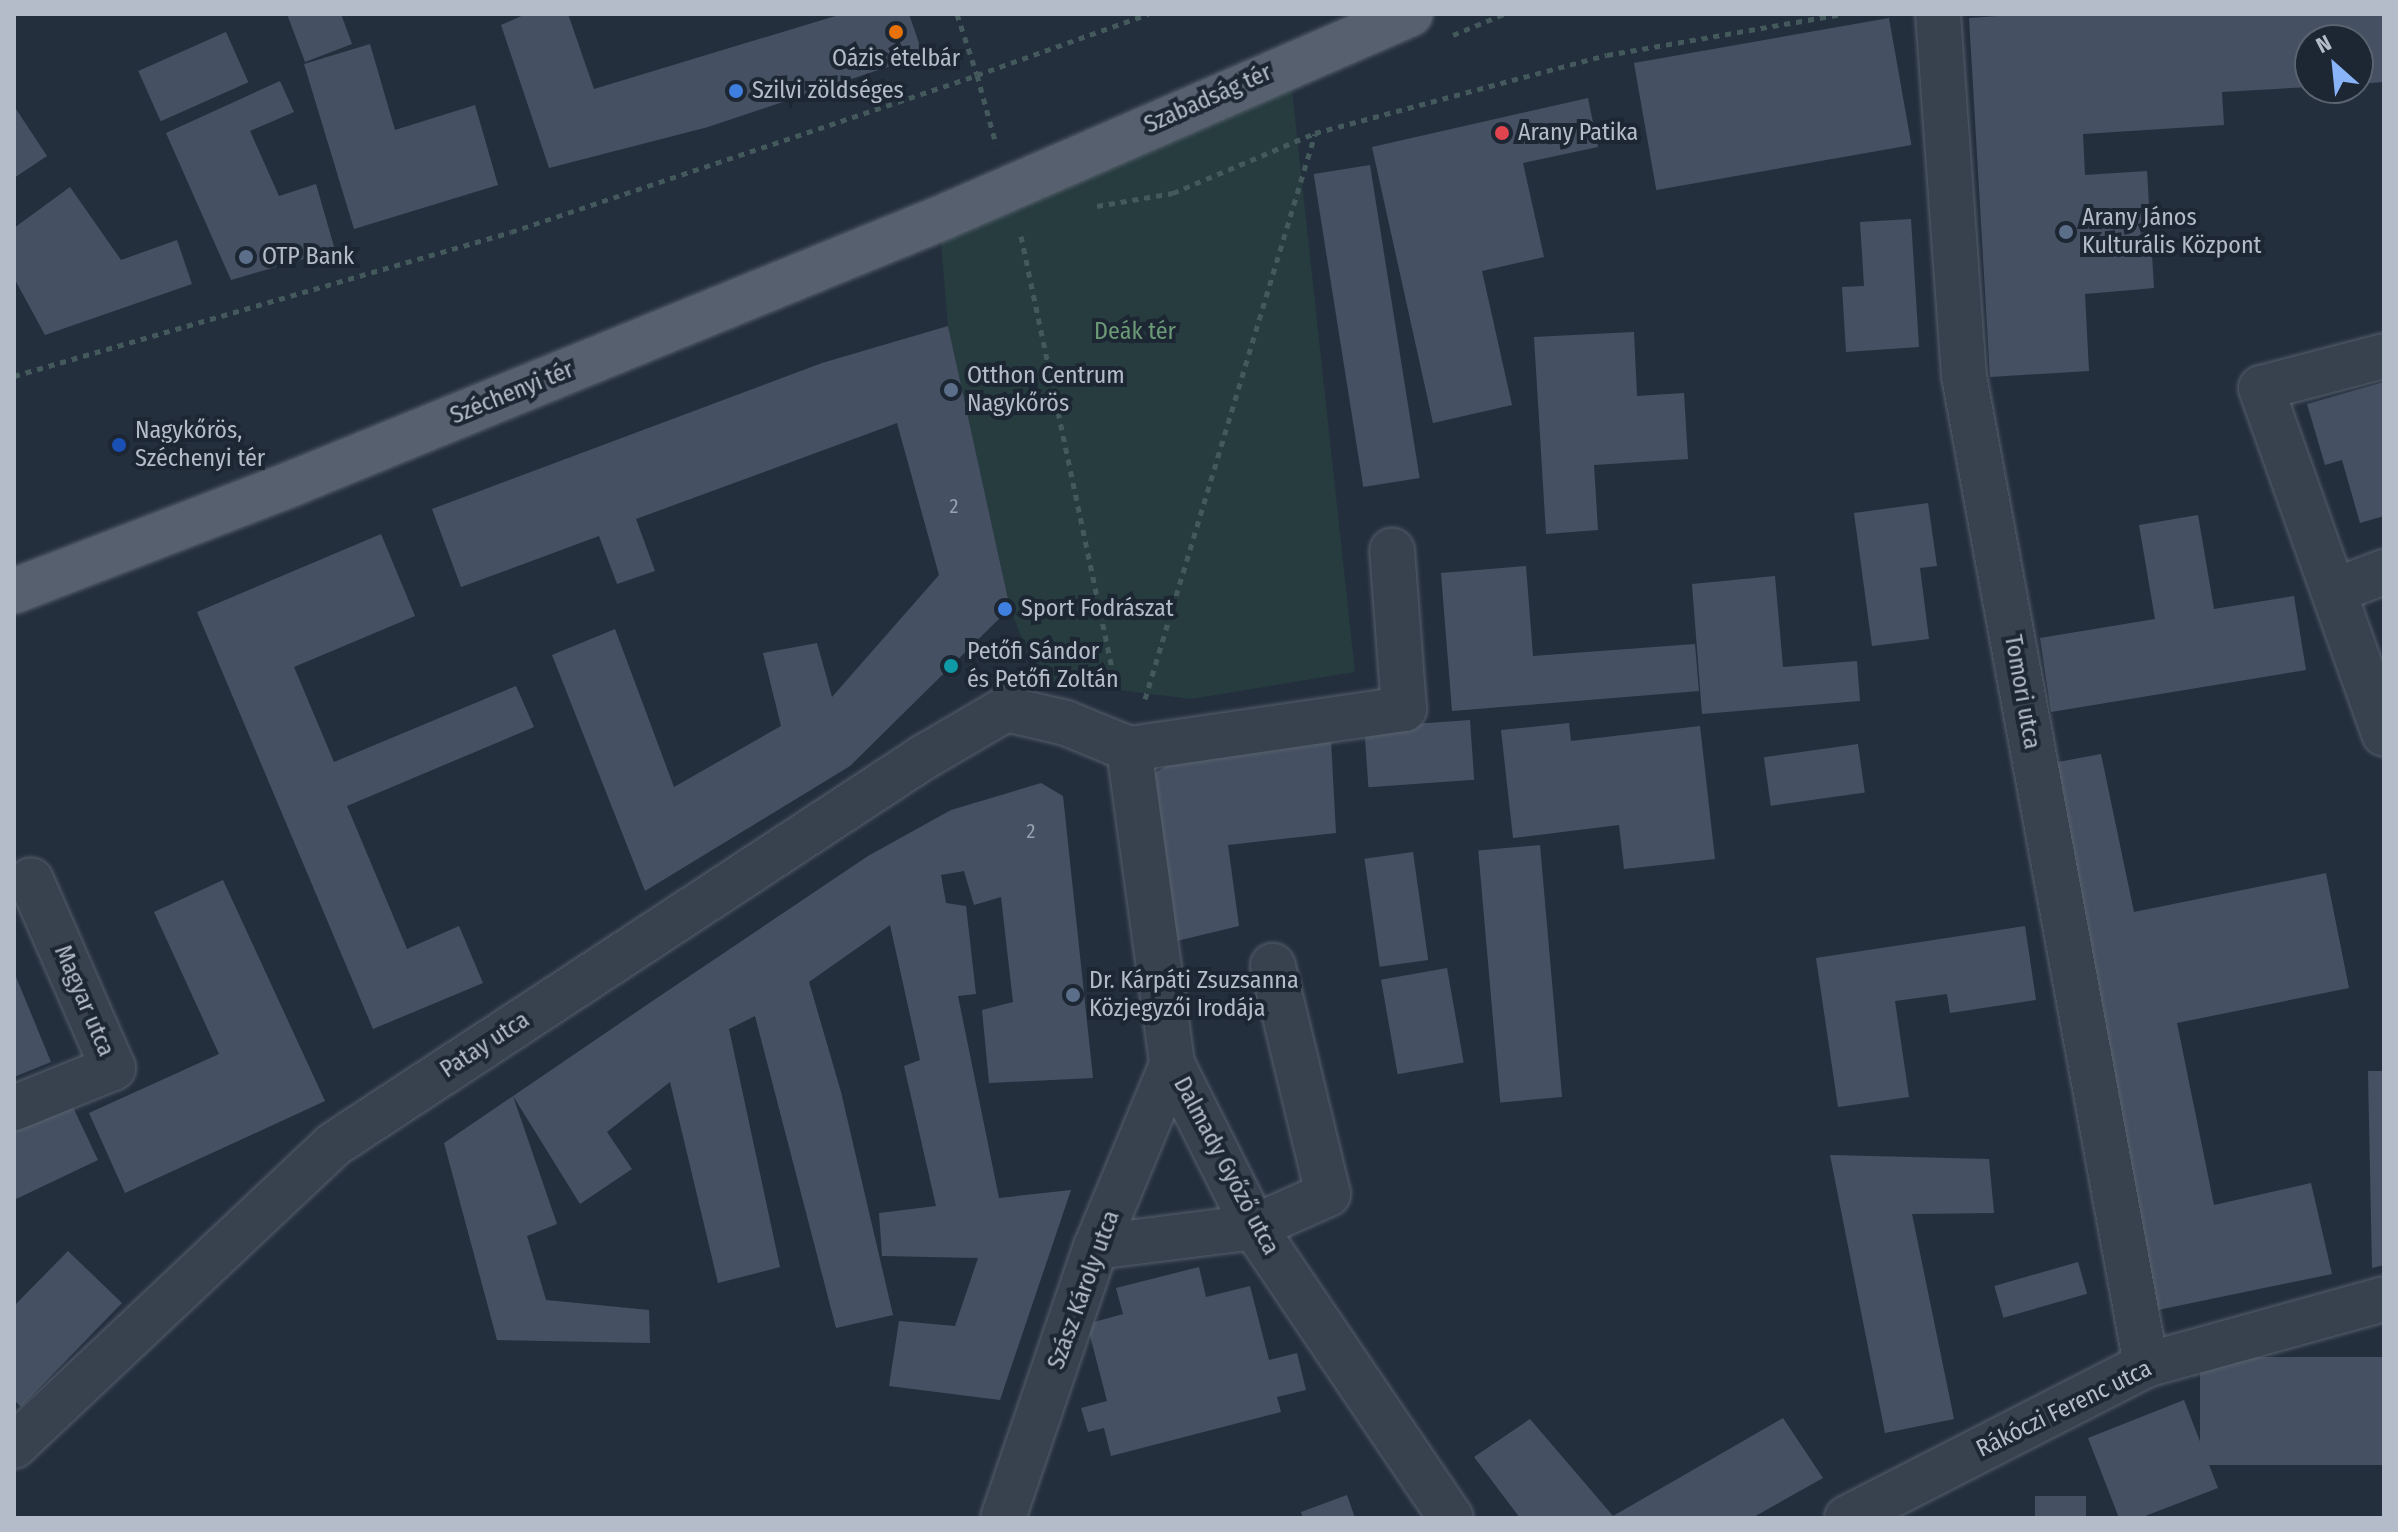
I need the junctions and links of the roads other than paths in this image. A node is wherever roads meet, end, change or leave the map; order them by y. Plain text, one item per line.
1 (1410, 14) edge
2 (1938, 14) edge
3 (1009, 190) joint
4 (2384, 356) edge
5 (1392, 550) dead end
6 (2384, 572) edge
7 (2336, 590) junction
8 (14, 591) edge
9 (2384, 734) edge
10 (1129, 749) junction
11 (31, 880) dead end
12 (1273, 966) dead end
13 (1172, 1064) junction
14 (14, 1108) edge
15 (1254, 1227) junction
16 (1096, 1247) junction
17 (2384, 1299) edge
18 (2146, 1365) junction
19 (14, 1446) edge
20 (1003, 1518) edge
21 (1451, 1518) edge
22 (1847, 1518) edge

1 - 3 main road, Szabadság tér
2 - 18 street, Tomori utca
3 - 8 main road, Széchenyi tér
4 - 7 street
5 - 10 street
6 - 7 street
7 - 9 street
10 - 13 street, Dalmady Győző utca
10 - 19 street, Patay utca
11 - 14 street, Magyar utca
12 - 15 street
13 - 15 street, Dalmady Győző utca
13 - 16 street, Szász Károly utca
15 - 16 street
15 - 21 street, Dalmady Győző utca
16 - 20 street, Szász Károly utca
17 - 18 street, Rákóczi Ferenc utca
18 - 22 street, Rákóczi Ferenc utca

